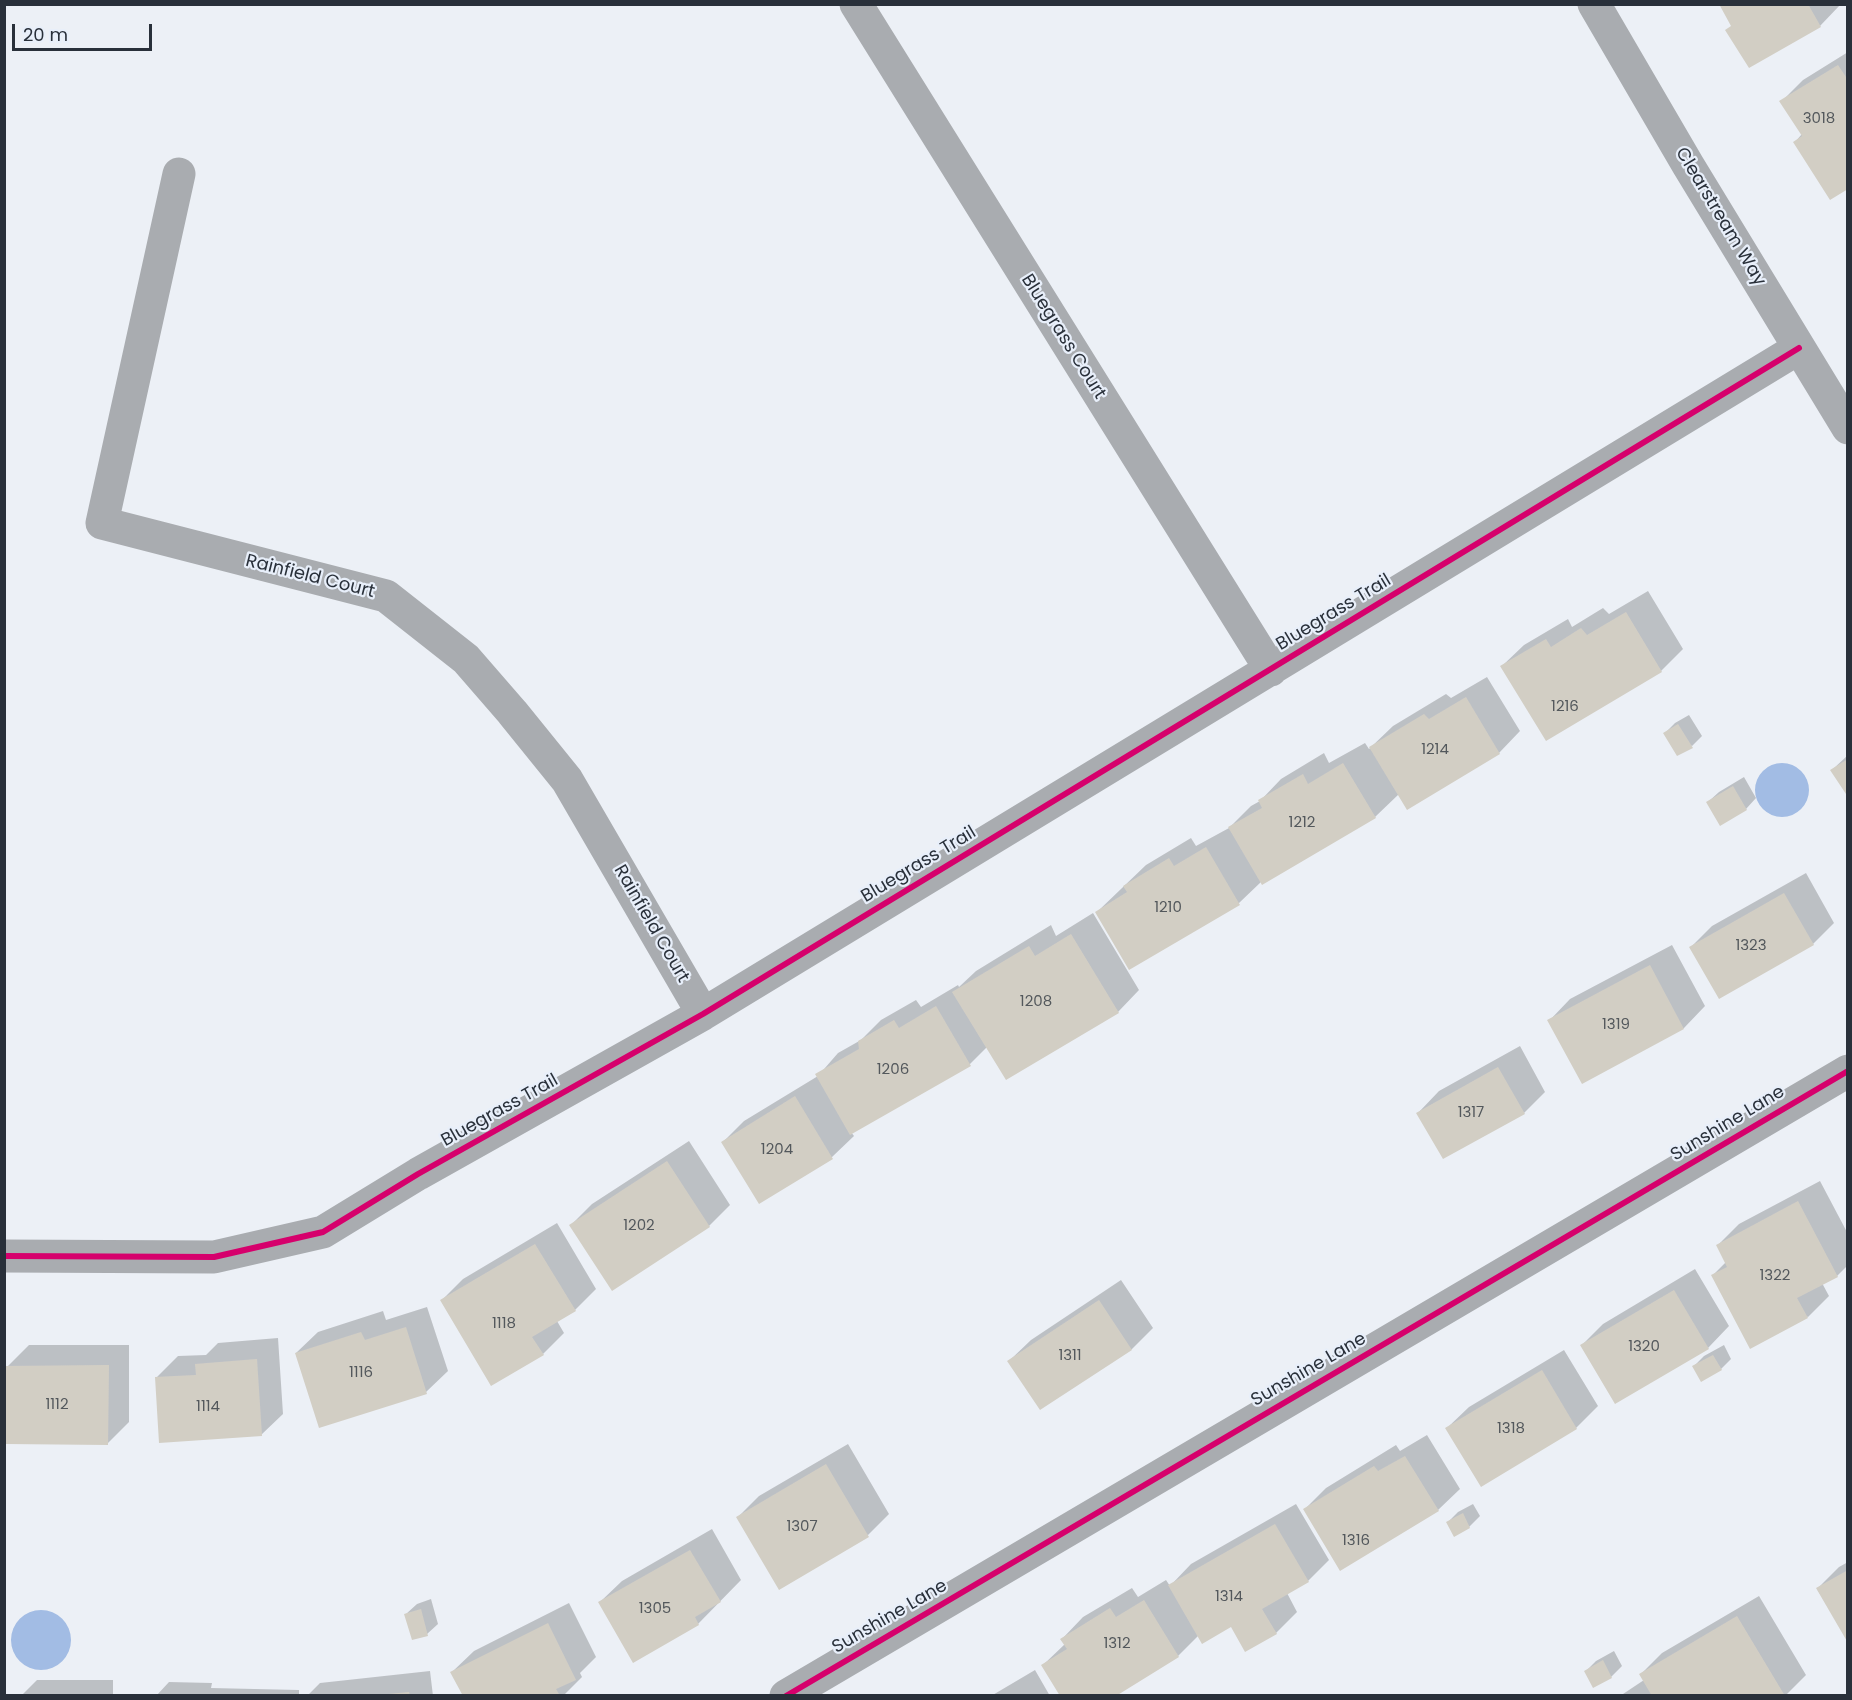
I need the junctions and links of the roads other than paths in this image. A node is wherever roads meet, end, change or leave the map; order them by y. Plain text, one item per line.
1 (856, 4) edge
2 (1594, 4) edge
3 (178, 174) dead end
4 (1799, 348) junction
5 (1848, 428) edge
6 (1271, 670) junction
7 (703, 1014) junction
8 (1848, 1071) edge
9 (4, 1256) edge
10 (786, 1695) edge

1 - 6 street, Bluegrass Court
2 - 4 street, Clearstream Way
3 - 7 street, Rainfield Court
4 - 5 street, Clearstream Way
4 - 6 street, Bluegrass Trail
6 - 7 street, Bluegrass Trail
7 - 9 street, Bluegrass Trail
8 - 10 street, Sunshine Lane

